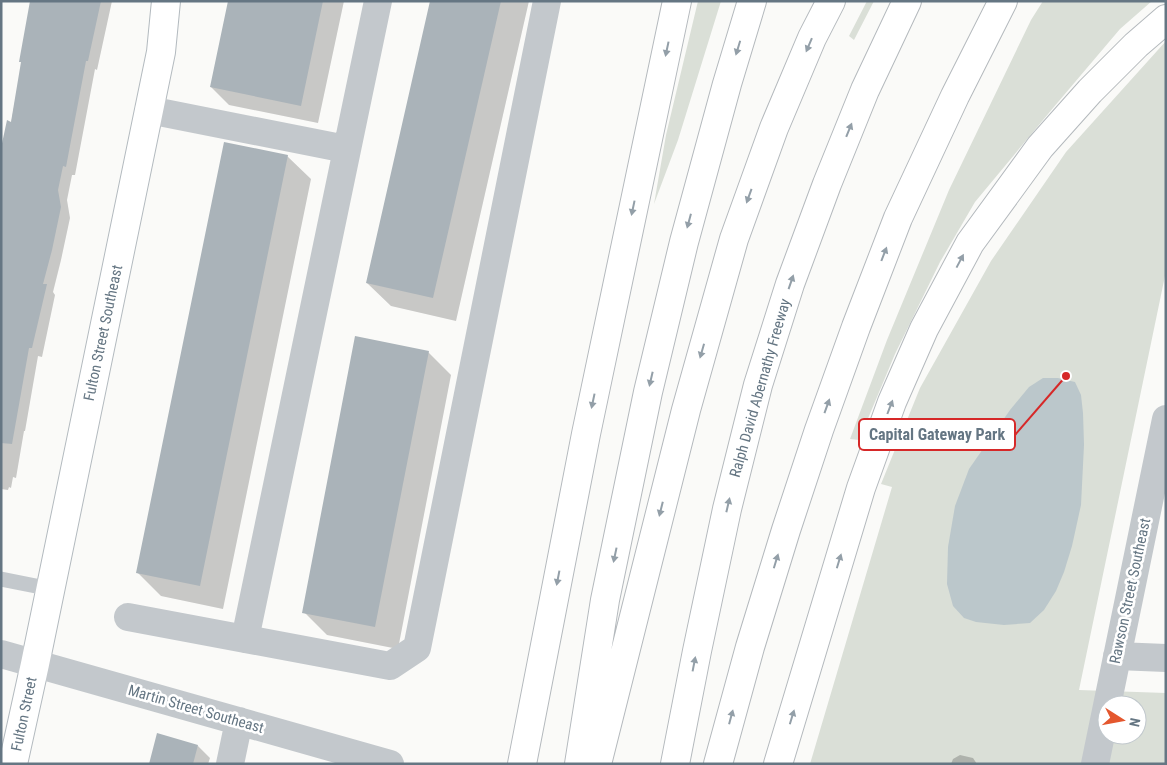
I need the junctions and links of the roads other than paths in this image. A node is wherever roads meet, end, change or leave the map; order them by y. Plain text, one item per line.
1 (166, 1) edge
2 (378, 1) edge
3 (547, 1) edge
4 (677, 1) edge
5 (752, 1) edge
6 (831, 1) edge
7 (907, 1) edge
8 (1003, 1) edge
9 (1166, 19) edge
10 (149, 110) junction
11 (346, 149) junction
12 (1166, 418) edge
13 (1, 579) edge
14 (51, 589) junction
15 (128, 617) dead end
16 (245, 639) junction
17 (1, 654) edge
18 (1117, 656) junction
19 (1166, 658) edge
20 (35, 664) junction
21 (239, 721) junction
22 (13, 764) edge
23 (230, 764) edge
24 (390, 764) edge
25 (522, 764) edge
26 (579, 764) edge
27 (597, 764) edge
28 (675, 764) edge
29 (718, 764) edge
30 (778, 764) edge
31 (1095, 764) edge

1 - 10 main road, Fulton Street Southeast
2 - 11 street
3 - 16 street
4 -> 25 main road
5 -> 26 main road
6 -> 27 main road
28 -> 7 main road, Ralph David Abernathy Freeway
29 -> 8 main road
30 -> 9 main road
10 - 11 street
10 - 14 main road, Fulton Street Southeast
11 - 16 street
12 - 18 street, Rawson Street Southeast
13 - 14 lane
14 - 20 main road, Fulton Street Southeast
15 - 16 street
17 - 20 street, Martin Street Southeast
18 - 19 street
18 - 31 street, Rawson Street Southeast
20 - 21 street, Martin Street Southeast
20 - 22 main road, Fulton Street
21 - 23 street
21 - 24 street, Martin Street Southeast

